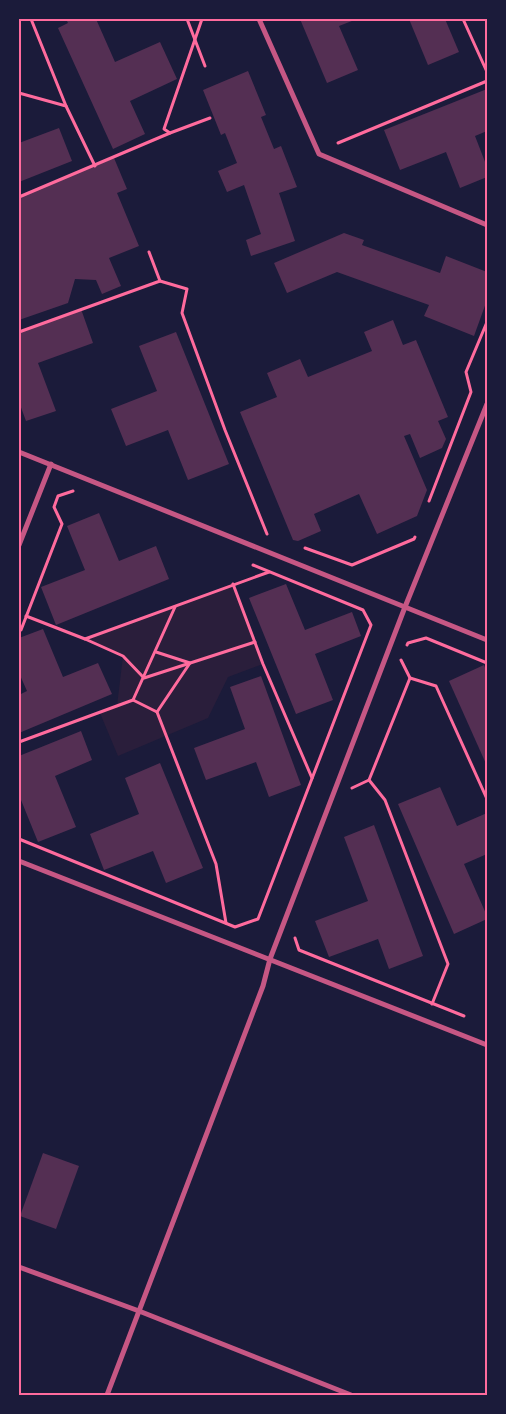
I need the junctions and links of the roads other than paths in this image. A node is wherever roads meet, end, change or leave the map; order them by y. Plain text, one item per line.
1 (259, 19) edge
2 (487, 225) edge
3 (487, 404) edge
4 (19, 452) edge
5 (51, 464) junction
6 (19, 545) edge
7 (405, 607) junction
8 (487, 640) edge
9 (19, 861) edge
10 (270, 959) junction
11 (487, 1045) edge
12 (19, 1267) edge
13 (139, 1311) junction
14 (107, 1395) edge
15 (351, 1395) edge

1 - 2 street
3 - 7 street
4 - 5 street
5 - 6 street
5 - 7 street
7 - 8 street
7 - 10 street
9 - 10 street
10 - 11 street
10 - 13 street
12 - 13 street
13 - 14 street
13 - 15 street

